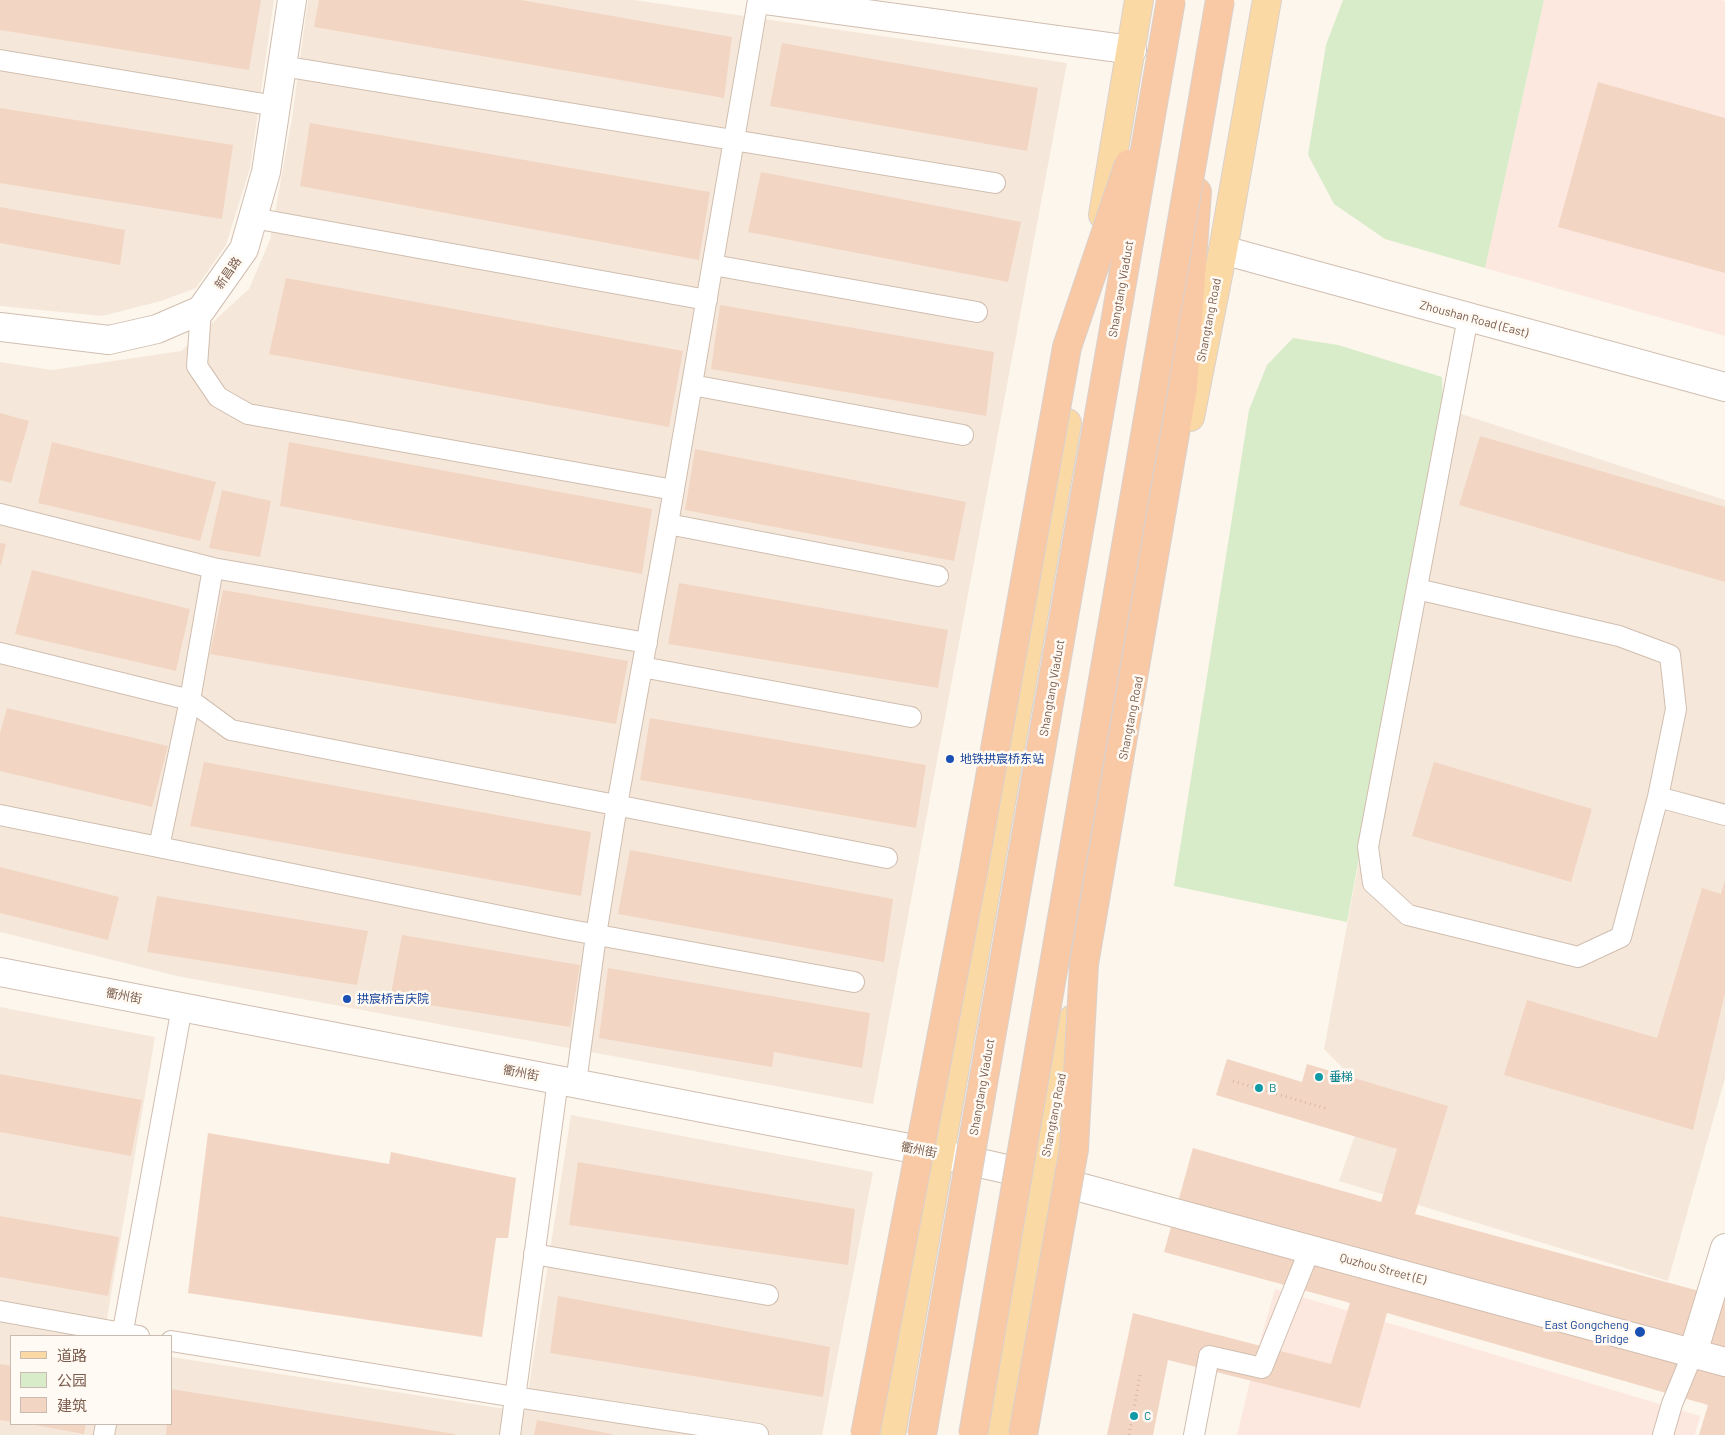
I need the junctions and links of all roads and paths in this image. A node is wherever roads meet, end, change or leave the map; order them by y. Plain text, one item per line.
1 (292, 0) edge
2 (758, 0) edge
3 (764, 0) edge
4 (1139, 0) edge
5 (1171, 0) edge
6 (1220, 0) edge
7 (1267, 0) edge
8 (1132, 50) junction
9 (0, 60) edge
10 (282, 66) junction
11 (1158, 79) junction
12 (1205, 82) junction
13 (276, 106) junction
14 (734, 140) junction
15 (995, 183) dead end
16 (253, 218) junction
17 (1222, 250) junction
18 (713, 265) junction
19 (706, 300) junction
20 (201, 310) junction
21 (977, 312) dead end
22 (1468, 317) junction
23 (0, 327) edge
24 (692, 385) junction
25 (1725, 387) edge
26 (963, 435) dead end
27 (674, 490) junction
28 (0, 514) edge
29 (668, 524) junction
30 (213, 568) junction
31 (938, 576) dead end
32 (1416, 590) junction
33 (647, 643) junction
34 (0, 653) edge
35 (642, 667) junction
36 (190, 700) junction
37 (910, 717) dead end
38 (1658, 797) junction
39 (617, 805) junction
40 (0, 815) edge
41 (1725, 815) edge
42 (159, 847) junction
43 (887, 858) dead end
44 (596, 935) junction
45 (0, 972) edge
46 (854, 982) dead end
47 (182, 1007) junction
48 (567, 1081) junction
49 (1233, 1081) dead end
50 (1328, 1110) dead end
51 (940, 1154) junction
52 (1042, 1177) junction
53 (1725, 1248) edge
54 (1310, 1249) junction
55 (534, 1254) junction
56 (768, 1295) dead end
57 (0, 1311) edge
58 (128, 1335) edge
59 (172, 1342) edge
60 (1693, 1353) junction
61 (1725, 1362) edge
62 (1140, 1375) dead end
63 (515, 1397) junction
64 (758, 1434) dead end
65 (510, 1435) edge
66 (865, 1435) edge
67 (892, 1435) edge
68 (922, 1435) edge
69 (973, 1435) edge
70 (995, 1435) edge
71 (1023, 1435) edge
72 (1129, 1435) edge
73 (1194, 1435) edge
74 (1662, 1435) edge

1 - 10 street, 新昌路
2 - 14 lane
3 - 8 street
4 - 8 main road
5 - 11 highway, Shangtang Viaduct, bridge
6 - 12 highway, bridge
7 - 17 main road, Shangtang Road
8 - 51 main road
9 - 13 lane
10 - 13 street, 新昌路
10 - 14 lane
11 - 66 highway, bridge
11 - 68 highway, Shangtang Viaduct, bridge
12 - 69 highway, bridge
12 - 71 highway, bridge
13 - 16 street, 新昌路
14 - 15 lane
14 - 18 lane
16 - 19 lane
16 - 20 street, 新昌路
17 - 22 street, Zhoushan Road (East)
17 - 52 main road, Shangtang Road
18 - 19 lane
18 - 21 lane
19 - 24 lane
20 - 23 street
20 - 27 lane
22 - 25 street, Zhoushan Road (East)
22 - 32 lane
24 - 26 lane
24 - 27 lane
27 - 29 lane
28 - 30 lane
29 - 31 lane
29 - 33 lane
30 - 33 lane
30 - 36 lane
32 - 38 lane
32 - 38 lane
33 - 35 lane
34 - 36 lane
35 - 37 lane
35 - 39 lane
36 - 39 lane
36 - 42 lane
38 - 41 lane
39 - 43 lane
39 - 44 lane
40 - 42 lane
42 - 44 lane
44 - 46 lane
44 - 48 lane
45 - 47 street, 衢州街
47 - 48 street, 衢州街
47 - 58 lane
48 - 51 street, 衢州街
48 - 55 lane
49 - 50 path
51 - 52 street, 衢州街
51 - 67 main road
52 - 54 street, Quzhou Street (E)
52 - 70 main road, Shangtang Road
53 - 60 street
54 - 60 street, Quzhou Street (E)
54 - 73 lane
55 - 56 lane
55 - 63 lane
57 - 58 lane
59 - 63 lane
60 - 61 street, Quzhou Street (E)
60 - 74 lane
62 - 72 path
63 - 64 lane
63 - 65 lane

